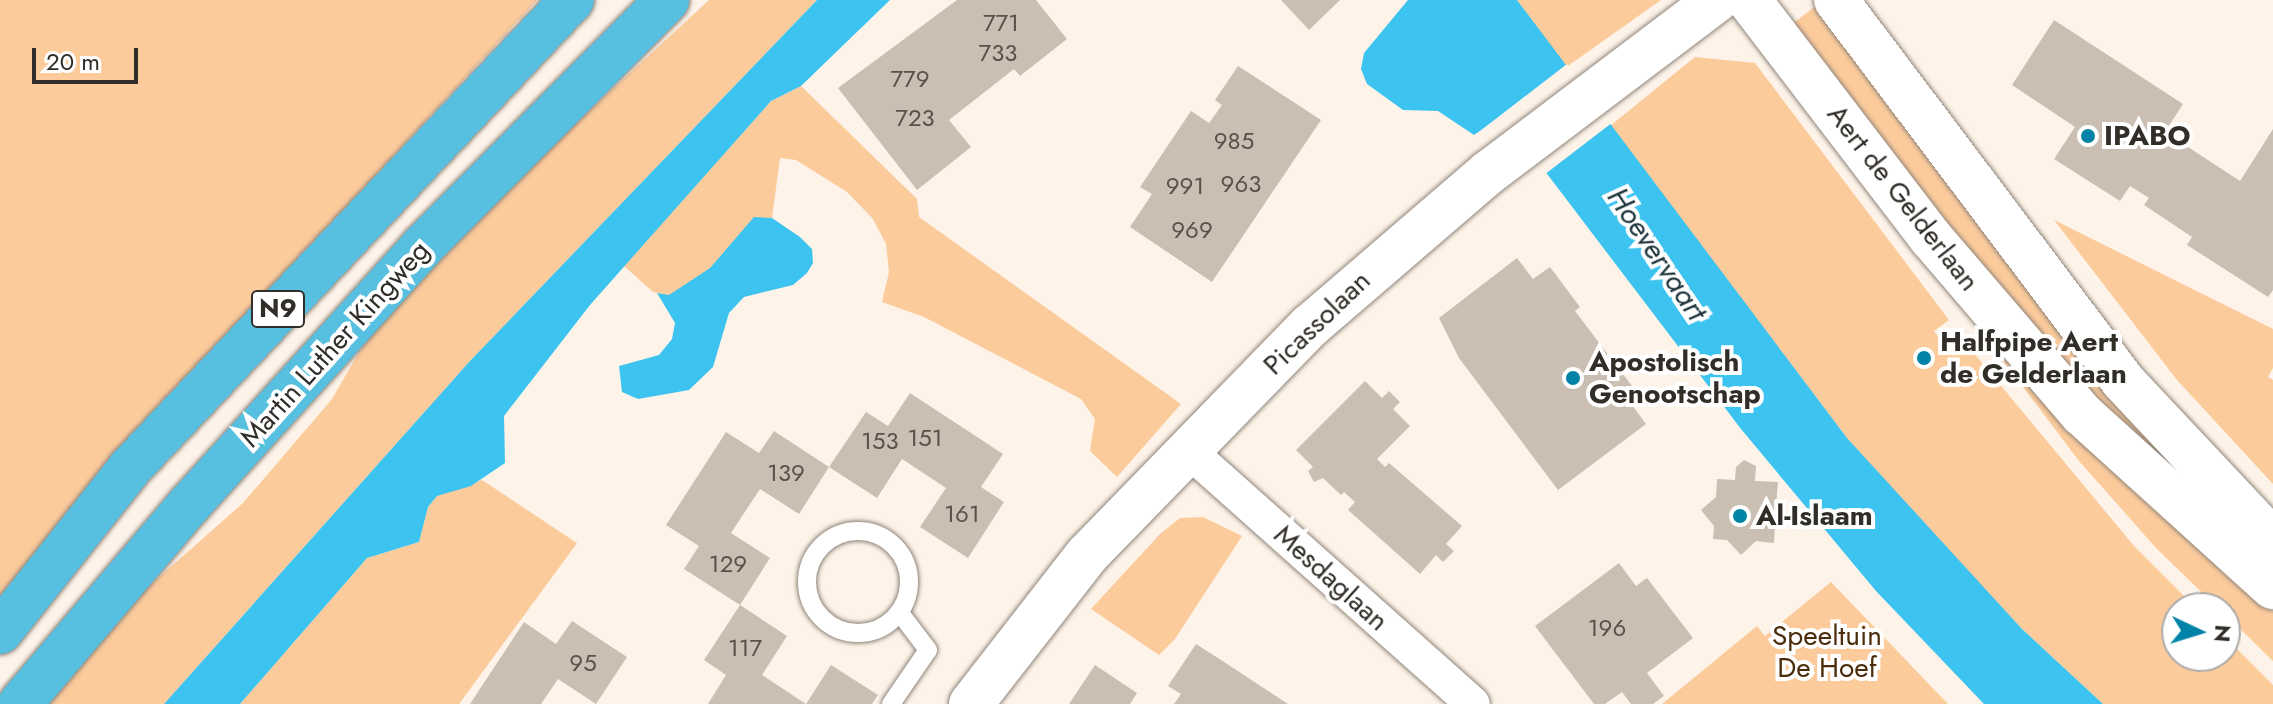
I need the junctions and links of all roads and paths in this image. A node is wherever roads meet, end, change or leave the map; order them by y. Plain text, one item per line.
1 (572, 0) edge
2 (667, 0) edge
3 (1717, 0) edge
4 (1749, 0) edge
5 (1836, 0) edge
6 (1189, 451) junction
7 (2273, 541) edge
8 (2273, 587) edge
9 (900, 613) junction
10 (0, 632) edge
11 (1466, 702) edge
12 (20, 704) edge
13 (891, 704) edge
14 (971, 704) edge

1 - 10 highway, N9
2 - 12 highway, Martin Luther Kingweg / N9
3 - 6 street, Picassolaan
4 - 8 street, Aert de Gelderlaan
5 - 7 street
6 - 11 street, Mesdaglaan
6 - 14 street, Picassolaan
9 - 9 lane
9 - 13 lane

